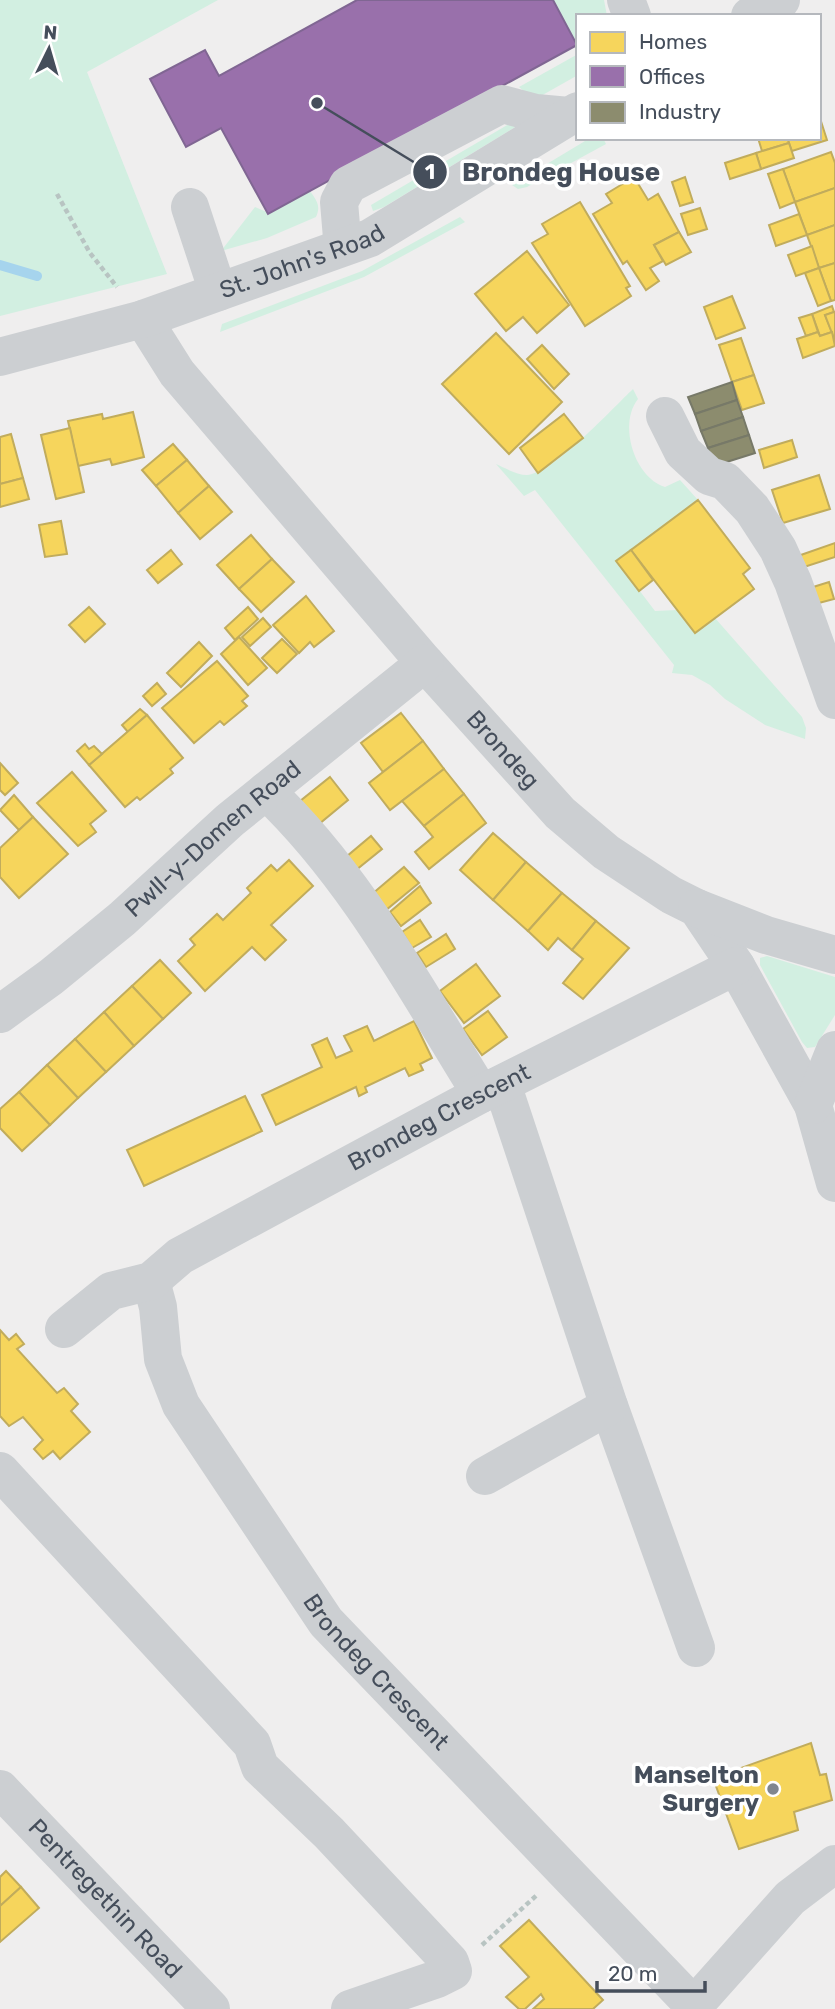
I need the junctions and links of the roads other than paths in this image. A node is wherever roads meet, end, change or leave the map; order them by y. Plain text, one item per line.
1 (781, 0) edge
2 (754, 14) edge
3 (573, 113) edge
4 (190, 207) dead end
5 (339, 248) junction
6 (218, 292) junction
7 (143, 319) junction
8 (0, 357) edge
9 (665, 416) dead end
10 (425, 663) junction
11 (835, 700) edge
12 (266, 791) junction
13 (697, 908) junction
14 (835, 955) edge
15 (736, 966) junction
16 (0, 1014) edge
17 (835, 1050) edge
18 (491, 1089) junction
19 (813, 1105) junction
20 (835, 1183) edge
21 (151, 1281) junction
22 (64, 1329) dead end
23 (609, 1405) junction
24 (0, 1471) edge
25 (485, 1476) dead end
26 (696, 1648) dead end
27 (1, 1791) edge
28 (835, 1864) edge
29 (693, 2008) edge
30 (211, 2009) edge
31 (350, 2009) edge

1 - 2 street
3 - 5 street, St. John's Road
3 - 5 street
4 - 6 street
5 - 6 street, St. John's Road
6 - 7 street, St. John's Road
7 - 8 street, St. John's Road
7 - 10 street, Brondeg
9 - 11 street
10 - 12 street, Pwll-y-Domen Road
10 - 13 street, Brondeg
12 - 16 street, Pwll-y-Domen Road
12 - 18 street
13 - 14 street
13 - 15 street, Brondeg
15 - 18 street, Brondeg Crescent
15 - 19 street, Brondeg
17 - 19 street
18 - 21 street, Brondeg Crescent
18 - 23 street
19 - 20 street, Brondeg
21 - 22 street, Brondeg Crescent
21 - 29 street, Brondeg Crescent
23 - 25 street
23 - 26 street
24 - 31 street
27 - 30 street, Pentregethin Road
28 - 29 street

